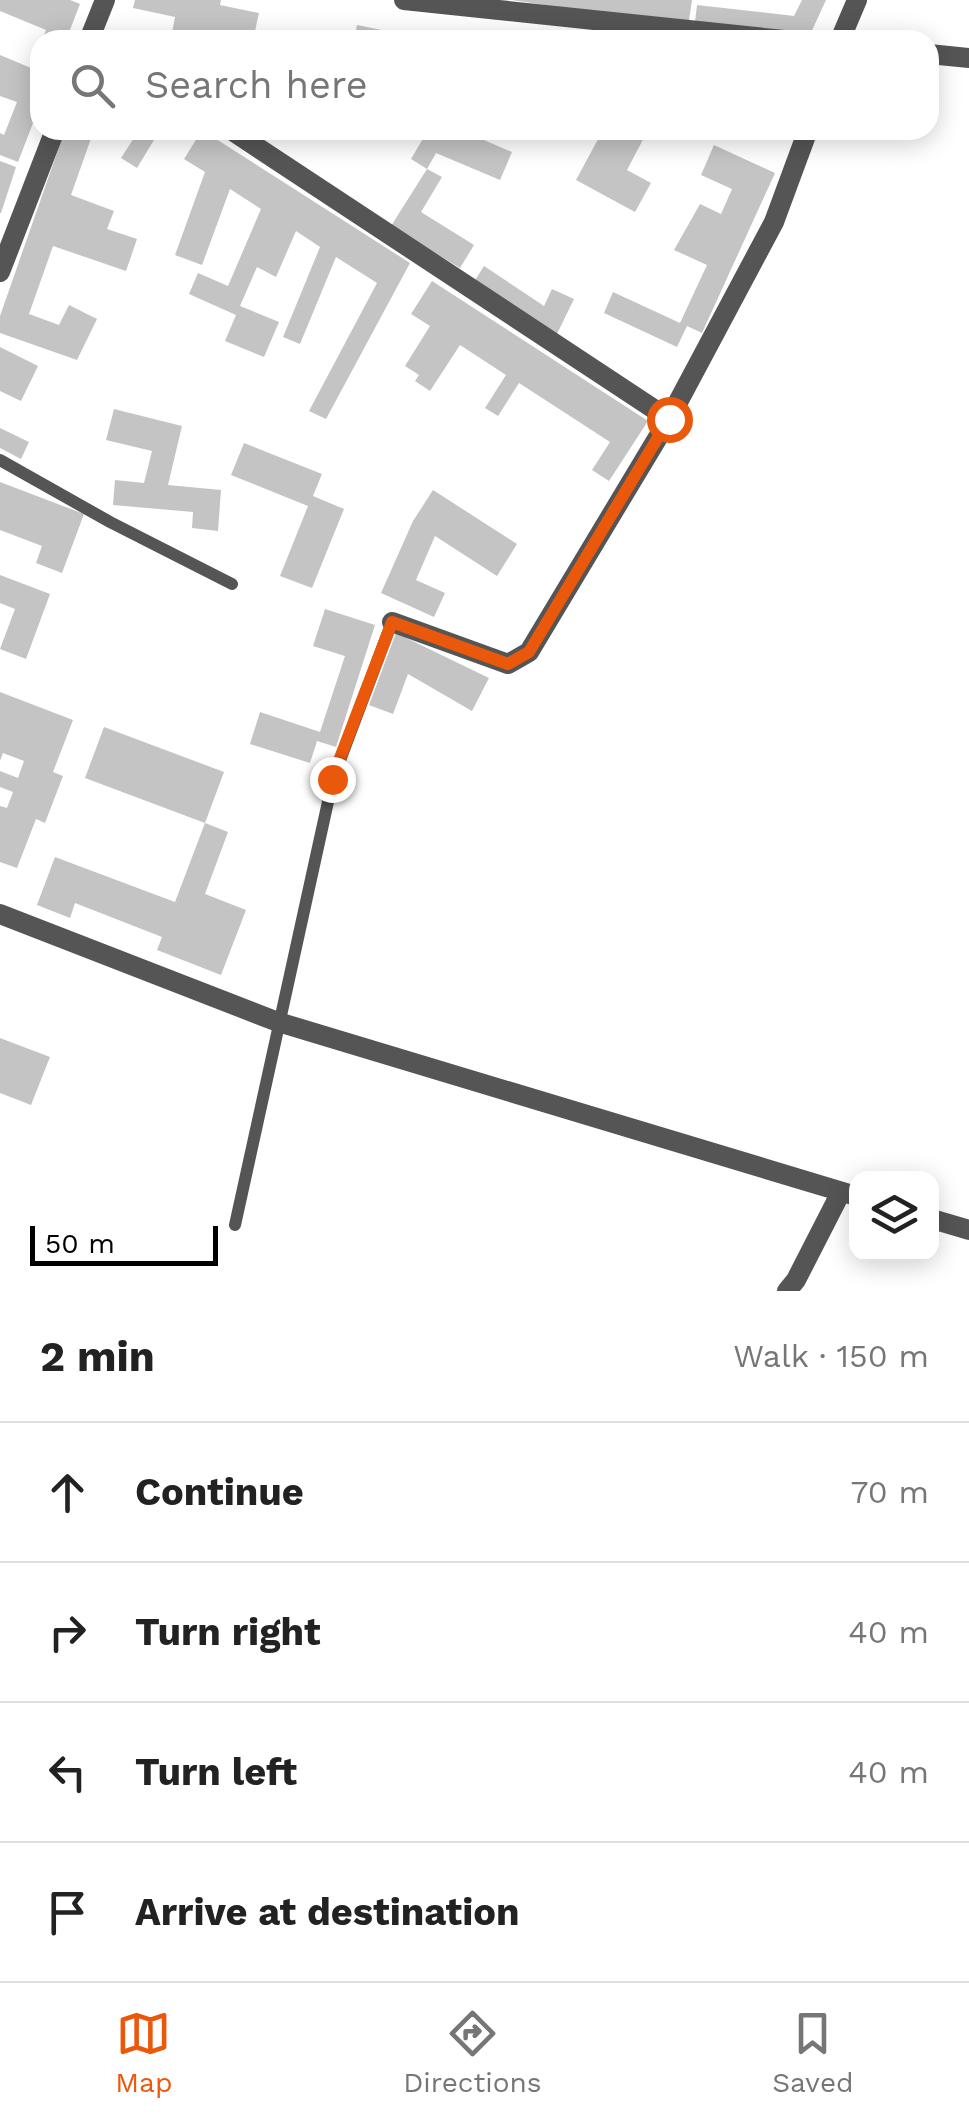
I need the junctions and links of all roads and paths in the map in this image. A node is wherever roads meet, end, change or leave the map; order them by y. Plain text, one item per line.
1 (105, 0) edge
2 (404, 0) edge
3 (857, 0) edge
4 (93, 30) edge
5 (689, 30) edge
6 (844, 30) edge
7 (939, 55) edge
8 (969, 58) edge
9 (51, 140) edge
10 (246, 140) edge
11 (804, 140) edge
12 (0, 272) edge
13 (669, 419) junction
14 (0, 460) edge
15 (232, 584) dead end
16 (392, 622) joint
17 (0, 914) edge
18 (278, 1022) junction
19 (849, 1194) edge
20 (939, 1221) edge
21 (234, 1226) dead end
22 (969, 1230) edge
23 (787, 1291) edge

1 - 4 street
2 - 5 street
3 - 6 street
7 - 8 street
9 - 12 street
10 - 13 street
11 - 13 street
13 - 16 street
14 - 15 lane
16 - 18 lane
17 - 18 street
18 - 19 street
18 - 21 lane
19 - 23 street
20 - 22 street

